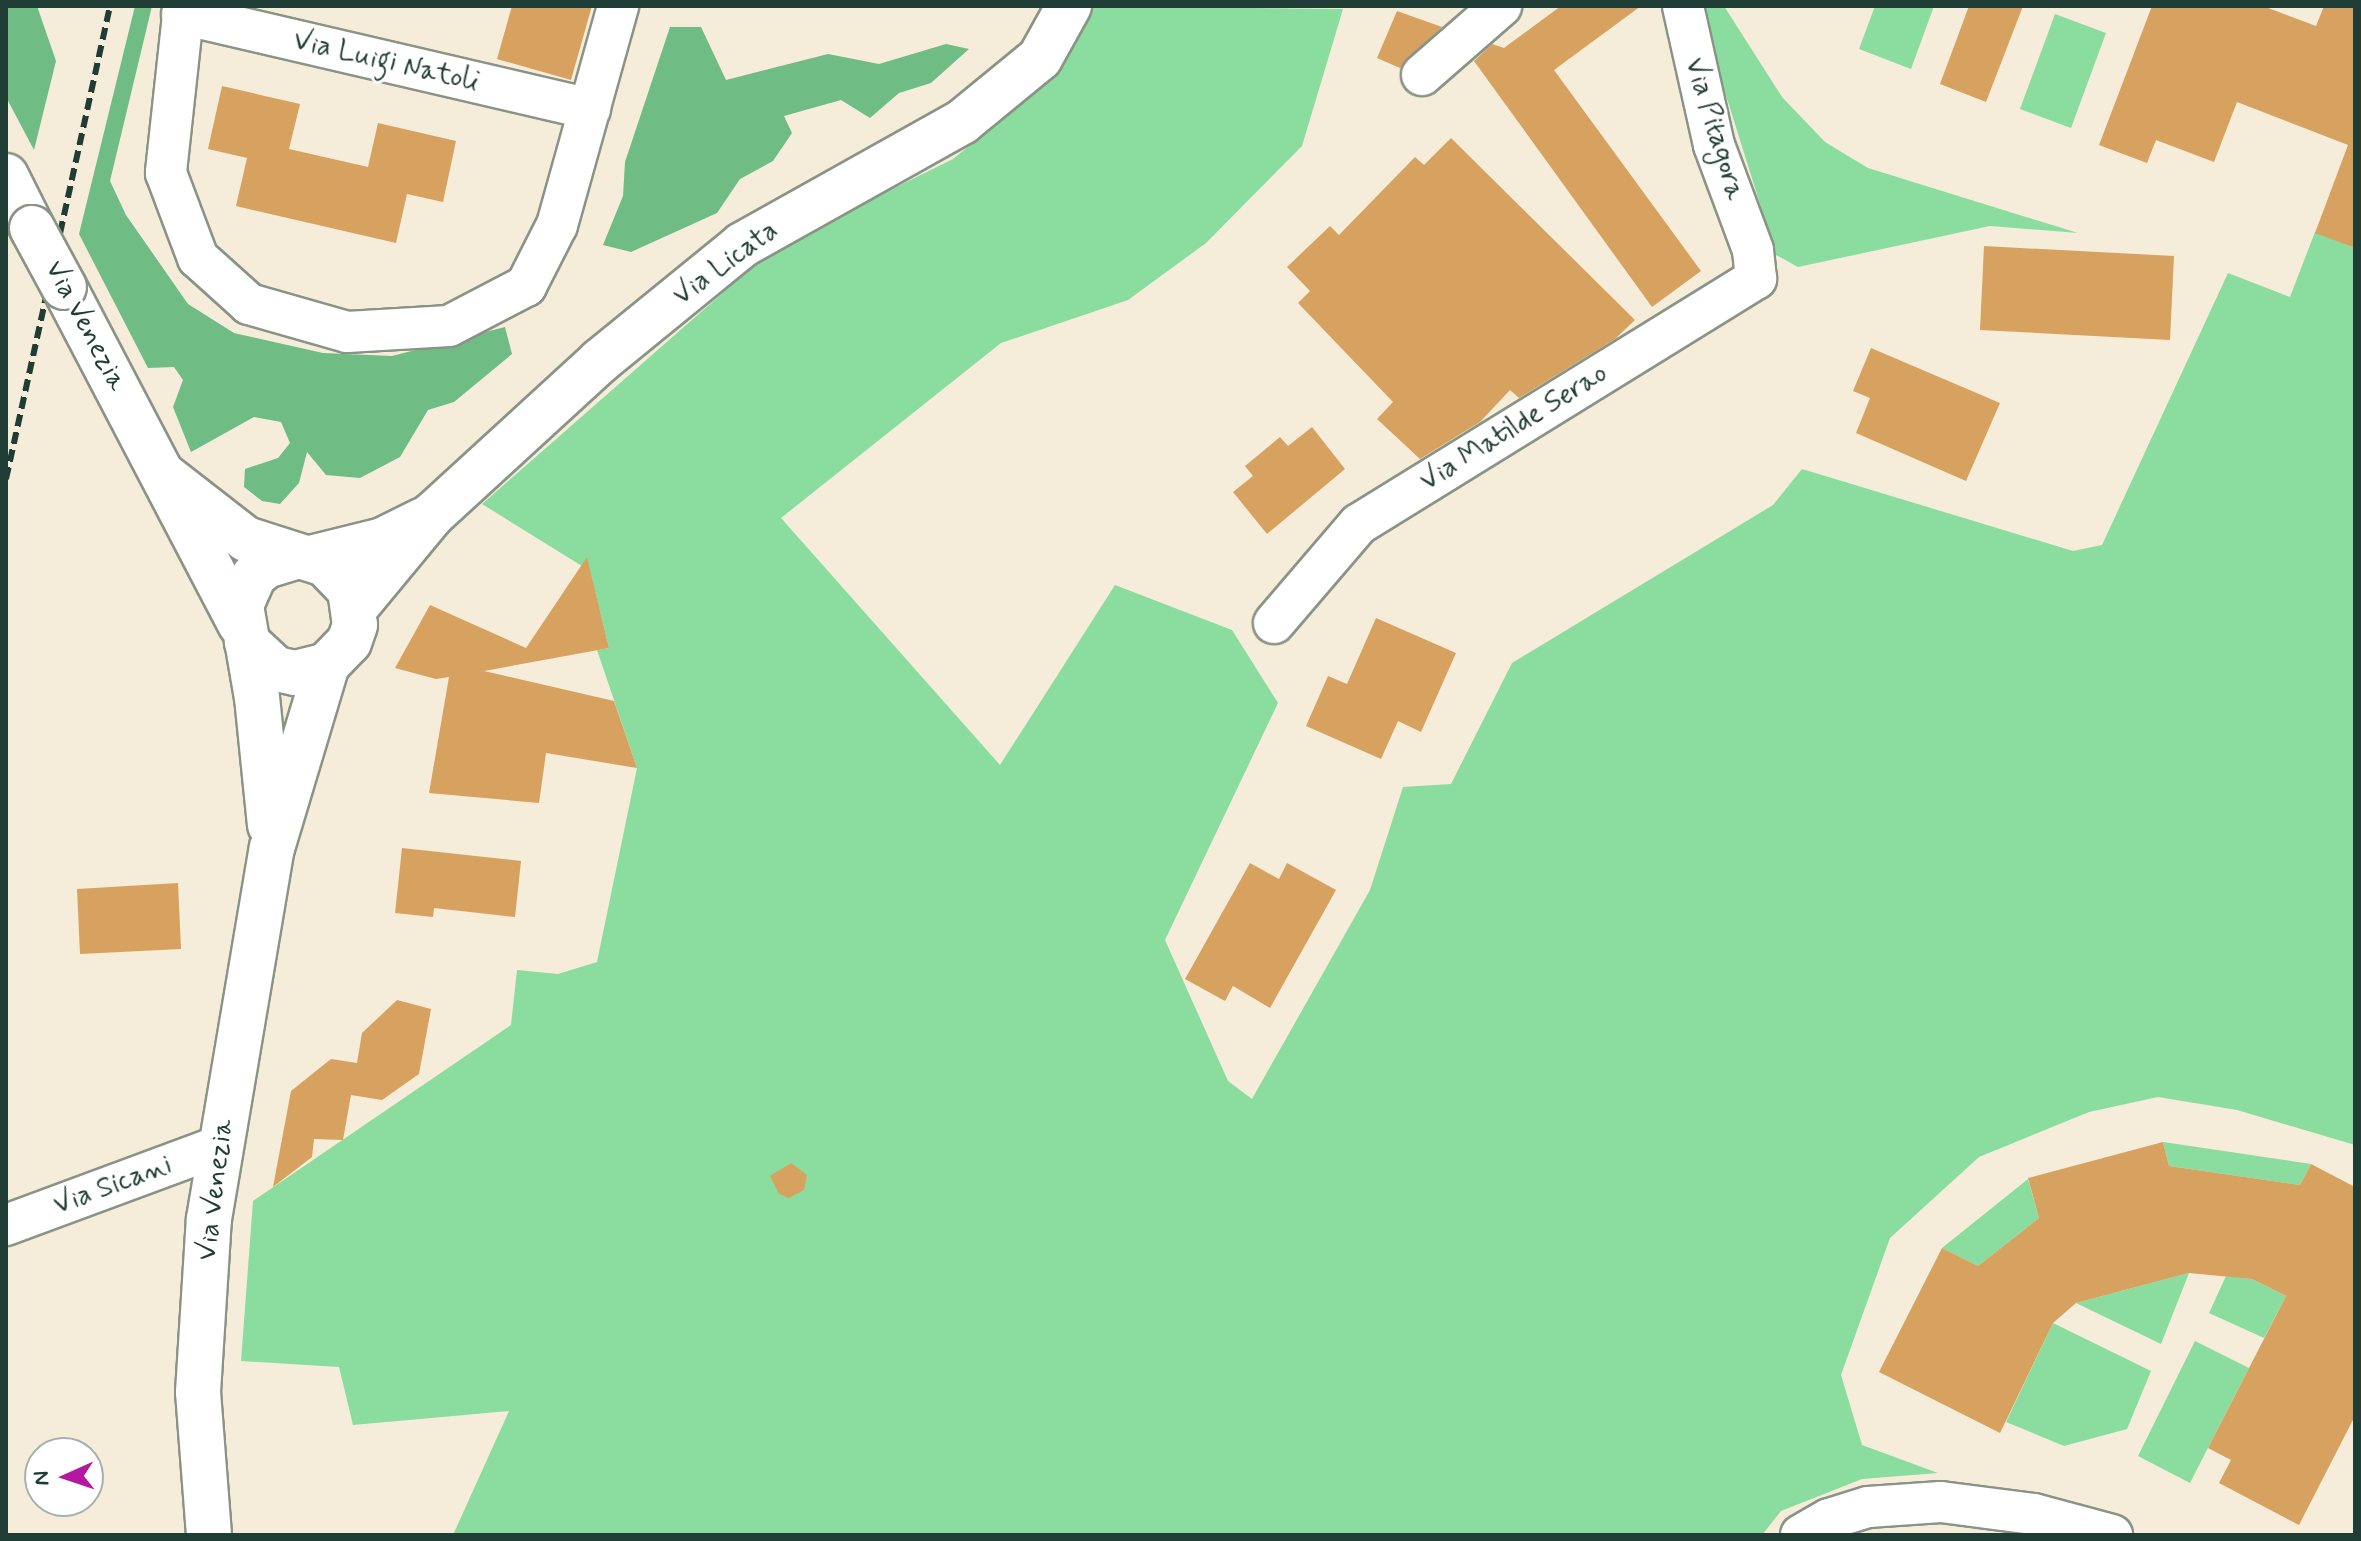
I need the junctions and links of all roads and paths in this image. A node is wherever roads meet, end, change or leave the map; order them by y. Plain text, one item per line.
1 (618, 6) edge
2 (1069, 6) edge
3 (1501, 6) edge
4 (1683, 6) edge
5 (183, 10) edge
6 (1422, 75) dead end
7 (590, 109) junction
8 (6, 176) edge
9 (1753, 250) joint
10 (165, 476) junction
11 (432, 515) junction
12 (303, 557) junction
13 (355, 608) junction
14 (1274, 623) dead end
15 (244, 633) junction
16 (327, 665) junction
17 (272, 848) junction
18 (219, 1146) junction
19 (6, 1225) edge
20 (209, 1535) edge
21 (1801, 1535) edge
22 (2112, 1535) edge

1 - 7 street
2 - 11 main road, Via Licata
3 - 6 street
4 - 9 street, Via Pitagora
5 - 7 street, Via Luigi Natoli
5 - 7 street
8 - 10 main road, Via Venezia, bridge
9 - 14 street, Via Matilde Serao
10 - 12 main road
10 - 15 main road, Via Venezia
11 - 12 main road
11 - 13 main road
12 - 13 main road
12 - 15 main road
13 - 16 main road
15 - 16 main road
15 - 17 main road
16 - 17 main road
17 - 18 main road, Via Venezia
18 - 19 street, Via Sicani
18 - 20 main road, Via Venezia
21 - 22 street

